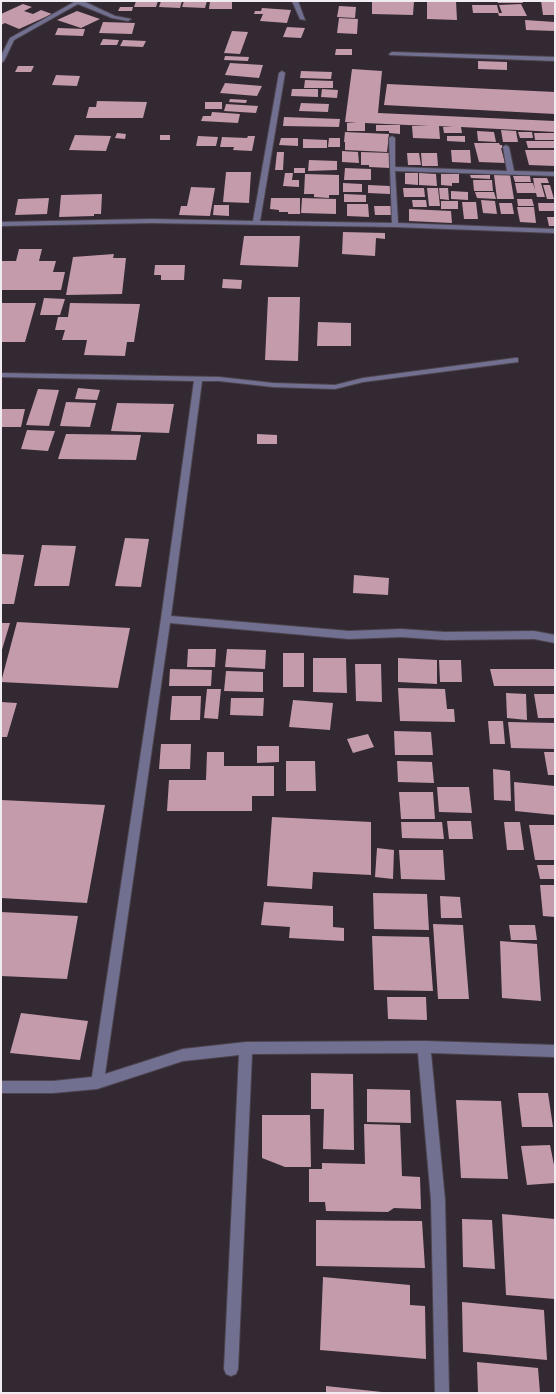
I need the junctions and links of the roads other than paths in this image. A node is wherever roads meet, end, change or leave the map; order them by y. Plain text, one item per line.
1 (295, 1) edge
2 (80, 2) edge
3 (128, 19) dead end
4 (303, 19) dead end
5 (392, 54) dead end
6 (555, 59) edge
7 (1, 61) edge
8 (282, 73) dead end
9 (392, 138) dead end
10 (506, 147) dead end
11 (392, 169) junction
12 (511, 172) junction
13 (555, 174) edge
14 (256, 223) junction
15 (1, 224) edge
16 (395, 225) junction
17 (555, 231) edge
18 (515, 360) dead end
19 (1, 375) edge
20 (198, 379) junction
21 (166, 620) junction
22 (555, 639) edge
23 (424, 1047) junction
24 (246, 1048) junction
25 (555, 1051) edge
26 (98, 1083) junction
27 (1, 1087) edge
28 (231, 1369) dead end
29 (442, 1393) edge

1 - 4 street
2 - 3 street
2 - 7 street
5 - 6 street
8 - 14 street
9 - 11 street
10 - 12 street
11 - 12 street
11 - 16 street
12 - 13 street
14 - 15 street
14 - 16 street
16 - 17 street
18 - 20 street
19 - 20 street
20 - 21 street
21 - 22 street
21 - 26 street
23 - 24 street
23 - 25 street
23 - 29 street
24 - 26 street
24 - 28 street
26 - 27 street

